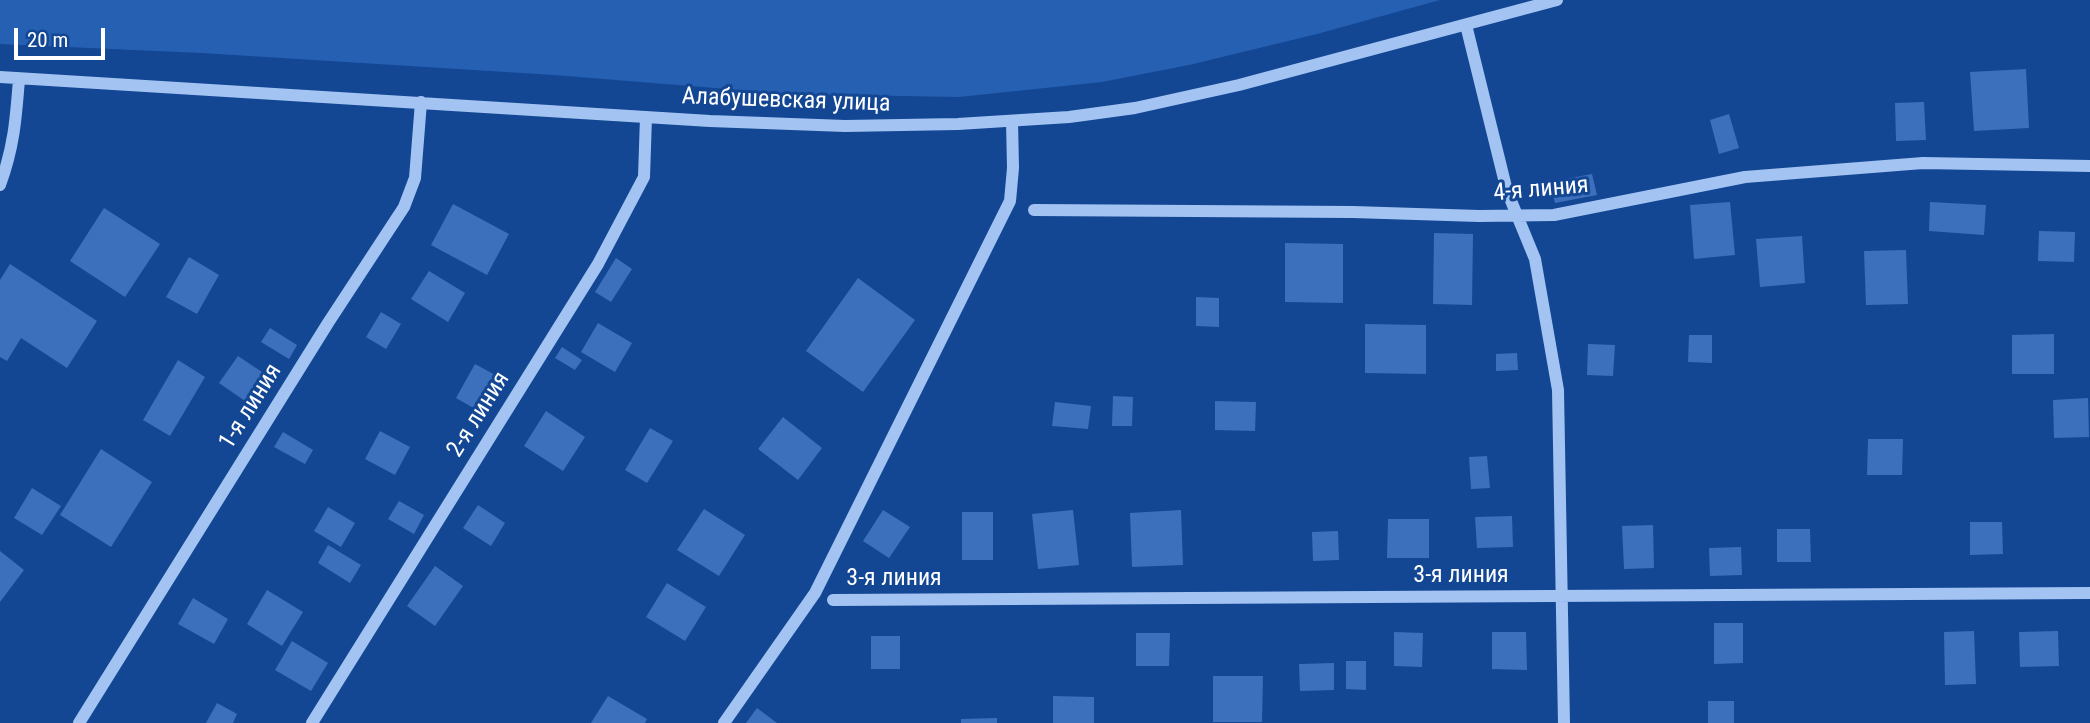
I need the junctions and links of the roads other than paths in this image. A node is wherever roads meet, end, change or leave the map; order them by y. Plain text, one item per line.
1 (1557, 0) edge
2 (1466, 25) junction
3 (0, 77) edge
4 (19, 79) junction
5 (421, 102) junction
6 (646, 117) junction
7 (1012, 121) junction
8 (2090, 166) edge
9 (0, 185) edge
10 (1034, 210) dead end
11 (1518, 215) junction
12 (2090, 593) edge
13 (1561, 596) junction
14 (833, 600) dead end
15 (79, 723) edge
16 (312, 723) edge
17 (724, 723) edge
18 (1564, 723) edge

1 - 2 street, Алабушевская улица
2 - 7 street, Алабушевская улица
2 - 11 street
3 - 4 street, Алабушевская улица
4 - 5 street, Алабушевская улица
4 - 9 street
5 - 6 street, Алабушевская улица
5 - 15 street, 1-я линия
6 - 7 street, Алабушевская улица
6 - 16 street, 2-я линия
7 - 17 street, 3-я линия
8 - 11 street, 4-я линия
10 - 11 street, 4-я линия
11 - 13 street
12 - 13 street, 3-я линия
13 - 14 street, 3-я линия
13 - 18 street

